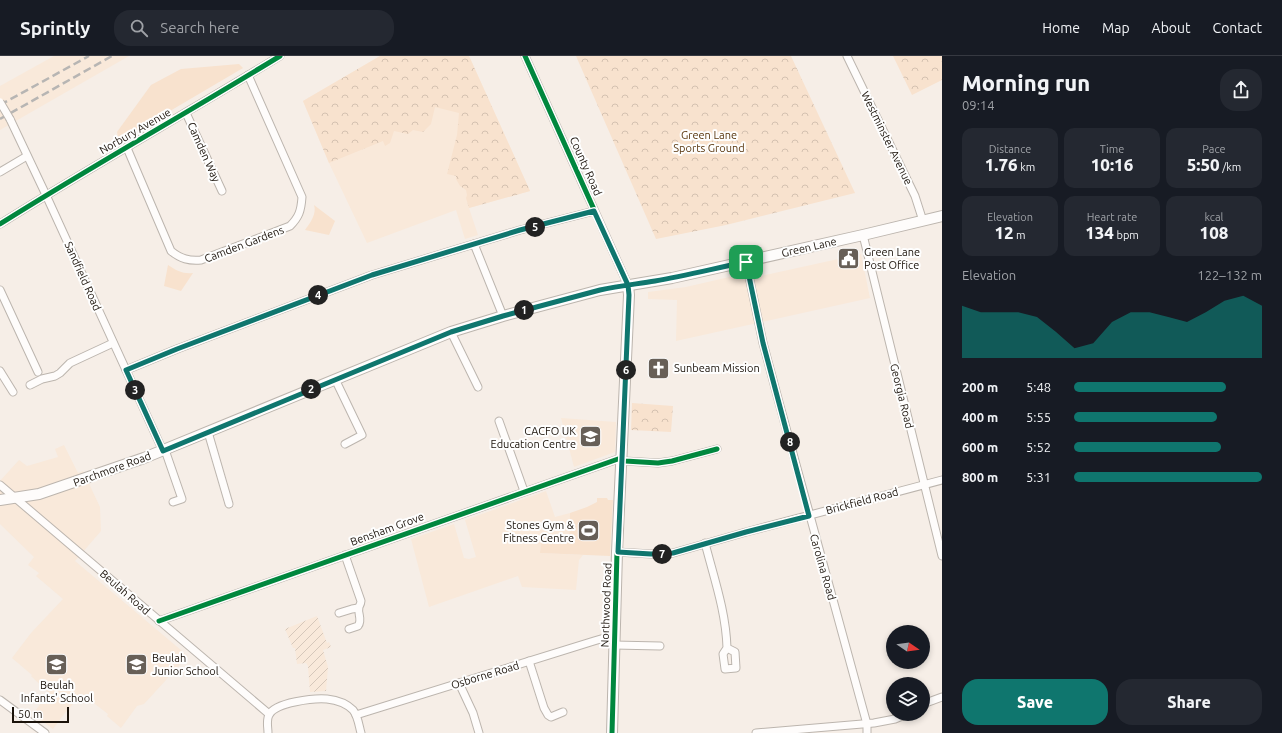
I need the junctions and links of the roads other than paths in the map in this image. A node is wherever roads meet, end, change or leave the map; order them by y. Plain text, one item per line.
1 (280, 56) edge
2 (525, 56) edge
3 (847, 56) edge
4 (248, 75) junction
5 (0, 102) edge
6 (186, 113) junction
7 (127, 148) junction
8 (27, 156) junction
9 (0, 172) edge
10 (222, 190) dead end
11 (46, 195) junction
12 (594, 211) junction
13 (942, 216) edge
14 (923, 221) junction
15 (0, 224) edge
16 (863, 235) junction
17 (474, 244) junction
18 (746, 262) junction
19 (628, 285) junction
20 (0, 290) edge
21 (503, 316) junction
22 (451, 332) junction
23 (113, 343) junction
24 (126, 370) junction
25 (0, 372) edge
26 (38, 372) dead end
27 (335, 379) junction
28 (30, 385) dead end
29 (478, 387) dead end
30 (13, 392) dead end
31 (499, 421) dead end
32 (208, 432) junction
33 (345, 444) dead end
34 (164, 450) junction
35 (718, 450) dead end
36 (621, 460) junction
37 (942, 480) edge
38 (924, 484) junction
39 (0, 485) edge
40 (524, 491) junction
41 (15, 498) junction
42 (0, 500) edge
43 (173, 502) dead end
44 (229, 504) dead end
45 (809, 516) junction
46 (705, 544) junction
47 (618, 552) junction
48 (345, 555) junction
49 (942, 556) edge
50 (358, 608) junction
51 (339, 613) dead end
52 (160, 621) junction
53 (349, 629) dead end
54 (615, 640) junction
55 (660, 646) dead end
56 (727, 648) dead end
57 (528, 662) junction
58 (459, 683) junction
59 (942, 697) edge
60 (0, 700) edge
61 (930, 701) edge
62 (563, 712) dead end
63 (269, 714) junction
64 (356, 715) junction
65 (886, 721) edge
66 (867, 724) junction
67 (45, 733) edge
68 (268, 733) edge
69 (361, 733) edge
70 (479, 733) edge
71 (612, 733) edge
72 (756, 733) edge
73 (868, 733) edge

1 - 4 street, Norbury Avenue
2 - 12 street, County Road
3 - 14 street, Westminster Avenue
4 - 6 street, Norbury Avenue
4 - 7 street, Camden Gardens
5 - 8 street, Sandfield Road, bridge
6 - 7 street, Norbury Avenue
6 - 10 street, Camden Way
7 - 11 street, Norbury Avenue
8 - 9 street
8 - 11 street, Sandfield Road
11 - 15 street, Norbury Avenue
11 - 23 street, Sandfield Road
12 - 17 street
12 - 19 street, County Road
13 - 14 main road, Green Lane
14 - 16 main road, Green Lane
16 - 18 main road, Green Lane
16 - 38 street, Georgia Road
17 - 21 street
17 - 24 street
18 - 19 main road, Green Lane
18 - 45 street, Carolina Road
19 - 21 main road, Parchmore Road
19 - 36 main road, Northwood Road
20 - 26 street
21 - 22 main road, Parchmore Road
22 - 27 main road, Parchmore Road
22 - 29 street
23 - 24 street, Sandfield Road
23 - 28 street
24 - 34 street, Sandfield Road
25 - 30 street
27 - 32 main road, Parchmore Road
27 - 33 street
31 - 40 street
32 - 34 main road, Parchmore Road
32 - 44 street
34 - 41 main road, Parchmore Road
34 - 43 street, Sandfield Road
35 - 36 street, Bensham Grove
36 - 40 street, Bensham Grove
36 - 47 main road, Northwood Road
37 - 38 street, Brickfield Road
38 - 45 street, Brickfield Road
38 - 49 street, Georgia Road
39 - 41 street, Beulah Road
40 - 48 street, Bensham Grove
41 - 42 main road, Parchmore Road
41 - 52 street, Beulah Road
45 - 46 street, Brickfield Road
45 - 66 street, Carolina Road
46 - 47 street, Brickfield Road
46 - 56 street
47 - 54 main road, Northwood Road
48 - 50 street
48 - 52 street, Bensham Grove
50 - 51 street
50 - 53 street
52 - 63 street, Beulah Road
54 - 55 street, Osborne Road
54 - 57 street, Osborne Road
54 - 71 main road, Northwood Road
57 - 58 street, Osborne Road
57 - 62 street
58 - 64 street, Osborne Road
58 - 70 street
59 - 61 street
60 - 67 street
63 - 64 street
63 - 68 street
64 - 69 street
65 - 66 street
66 - 72 street
66 - 73 street, Carolina Road

